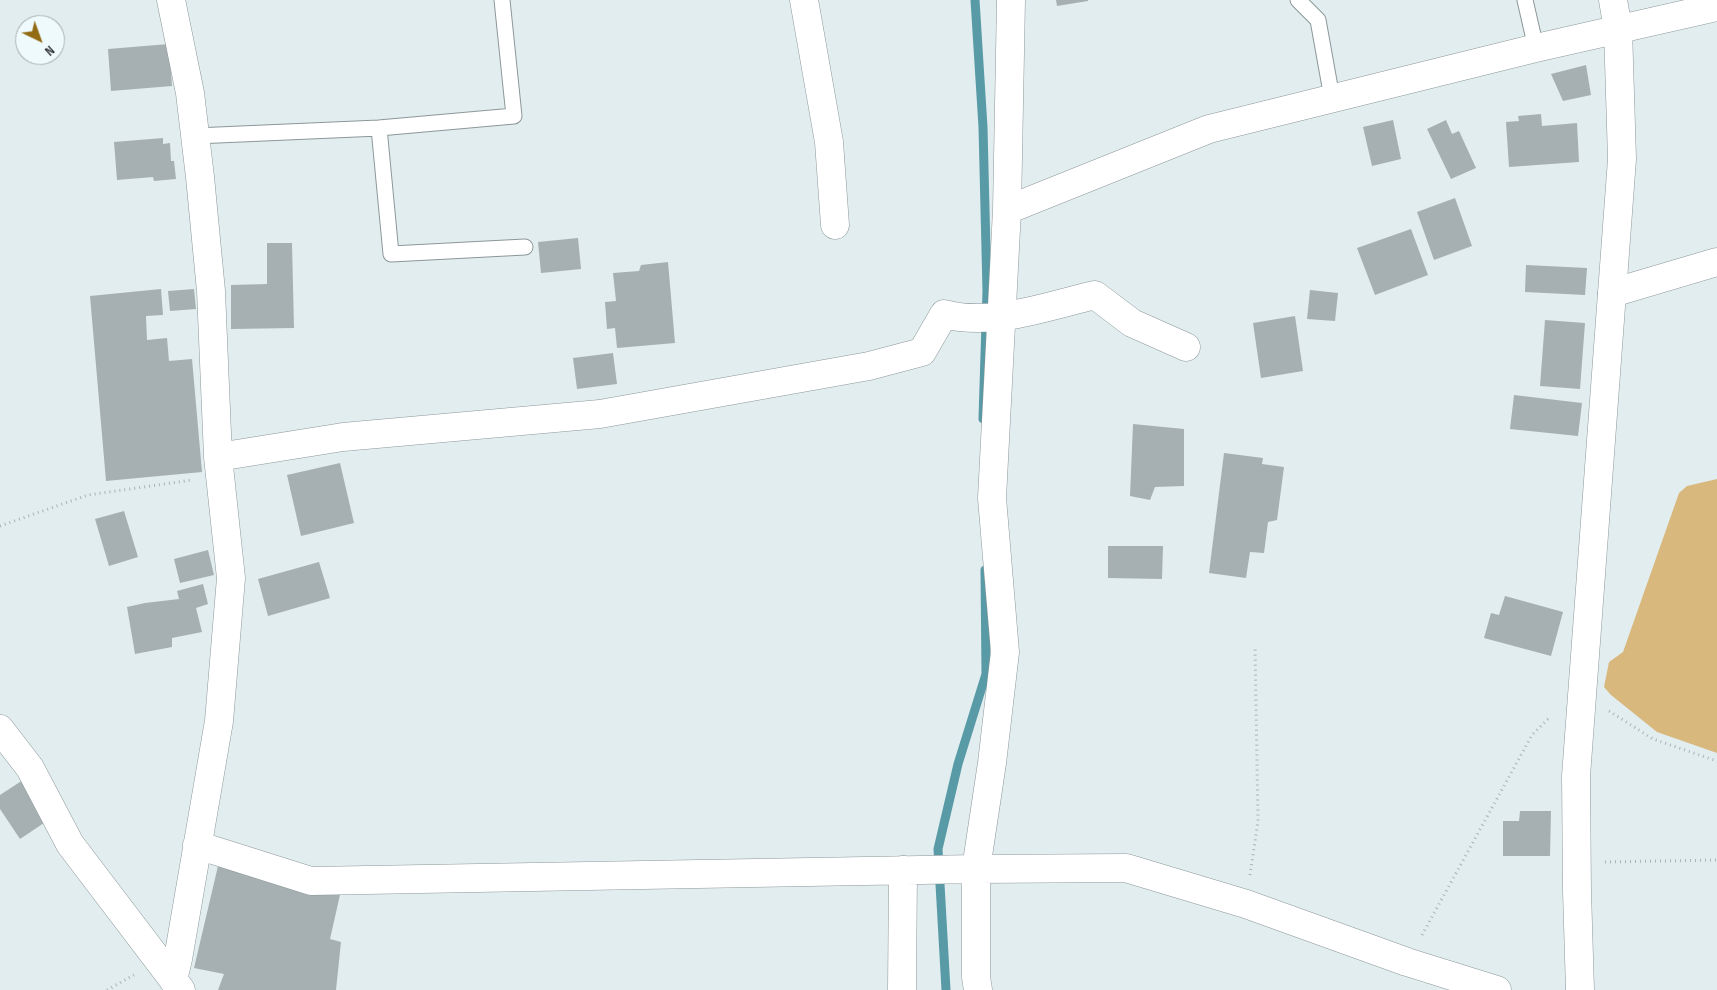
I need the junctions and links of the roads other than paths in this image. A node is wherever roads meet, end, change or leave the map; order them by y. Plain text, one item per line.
1 (171, 0) edge
2 (502, 0) edge
3 (804, 0) edge
4 (1011, 0) edge
5 (1298, 0) edge
6 (1525, 0) edge
7 (1613, 0) edge
8 (1717, 7) edge
9 (1618, 29) junction
10 (1536, 48) junction
11 (1332, 98) junction
12 (379, 128) junction
13 (195, 136) junction
14 (1007, 210) junction
15 (835, 225) dead end
16 (525, 247) dead end
17 (1717, 262) edge
18 (1612, 293) junction
19 (1002, 317) junction
20 (1186, 347) dead end
21 (219, 466) junction
22 (0, 729) edge
23 (197, 846) junction
24 (971, 869) junction
25 (913, 870) junction
26 (177, 985) edge
27 (902, 990) edge
28 (978, 990) edge
29 (1497, 990) edge
30 (1580, 990) edge

1 - 13 street
2 - 12 lane
3 - 15 street
4 - 14 street
5 - 11 lane
6 - 10 lane
7 - 9 street
8 - 9 street
9 - 10 street
9 - 18 street
10 - 11 street
11 - 14 street
12 - 13 lane
12 - 16 lane
13 - 21 street
14 - 19 street
17 - 18 street
18 - 30 street
19 - 20 street
19 - 21 street
19 - 24 street
21 - 23 street
22 - 26 street
23 - 25 street
23 - 26 street
24 - 25 street
24 - 28 street
24 - 29 street
25 - 27 street

